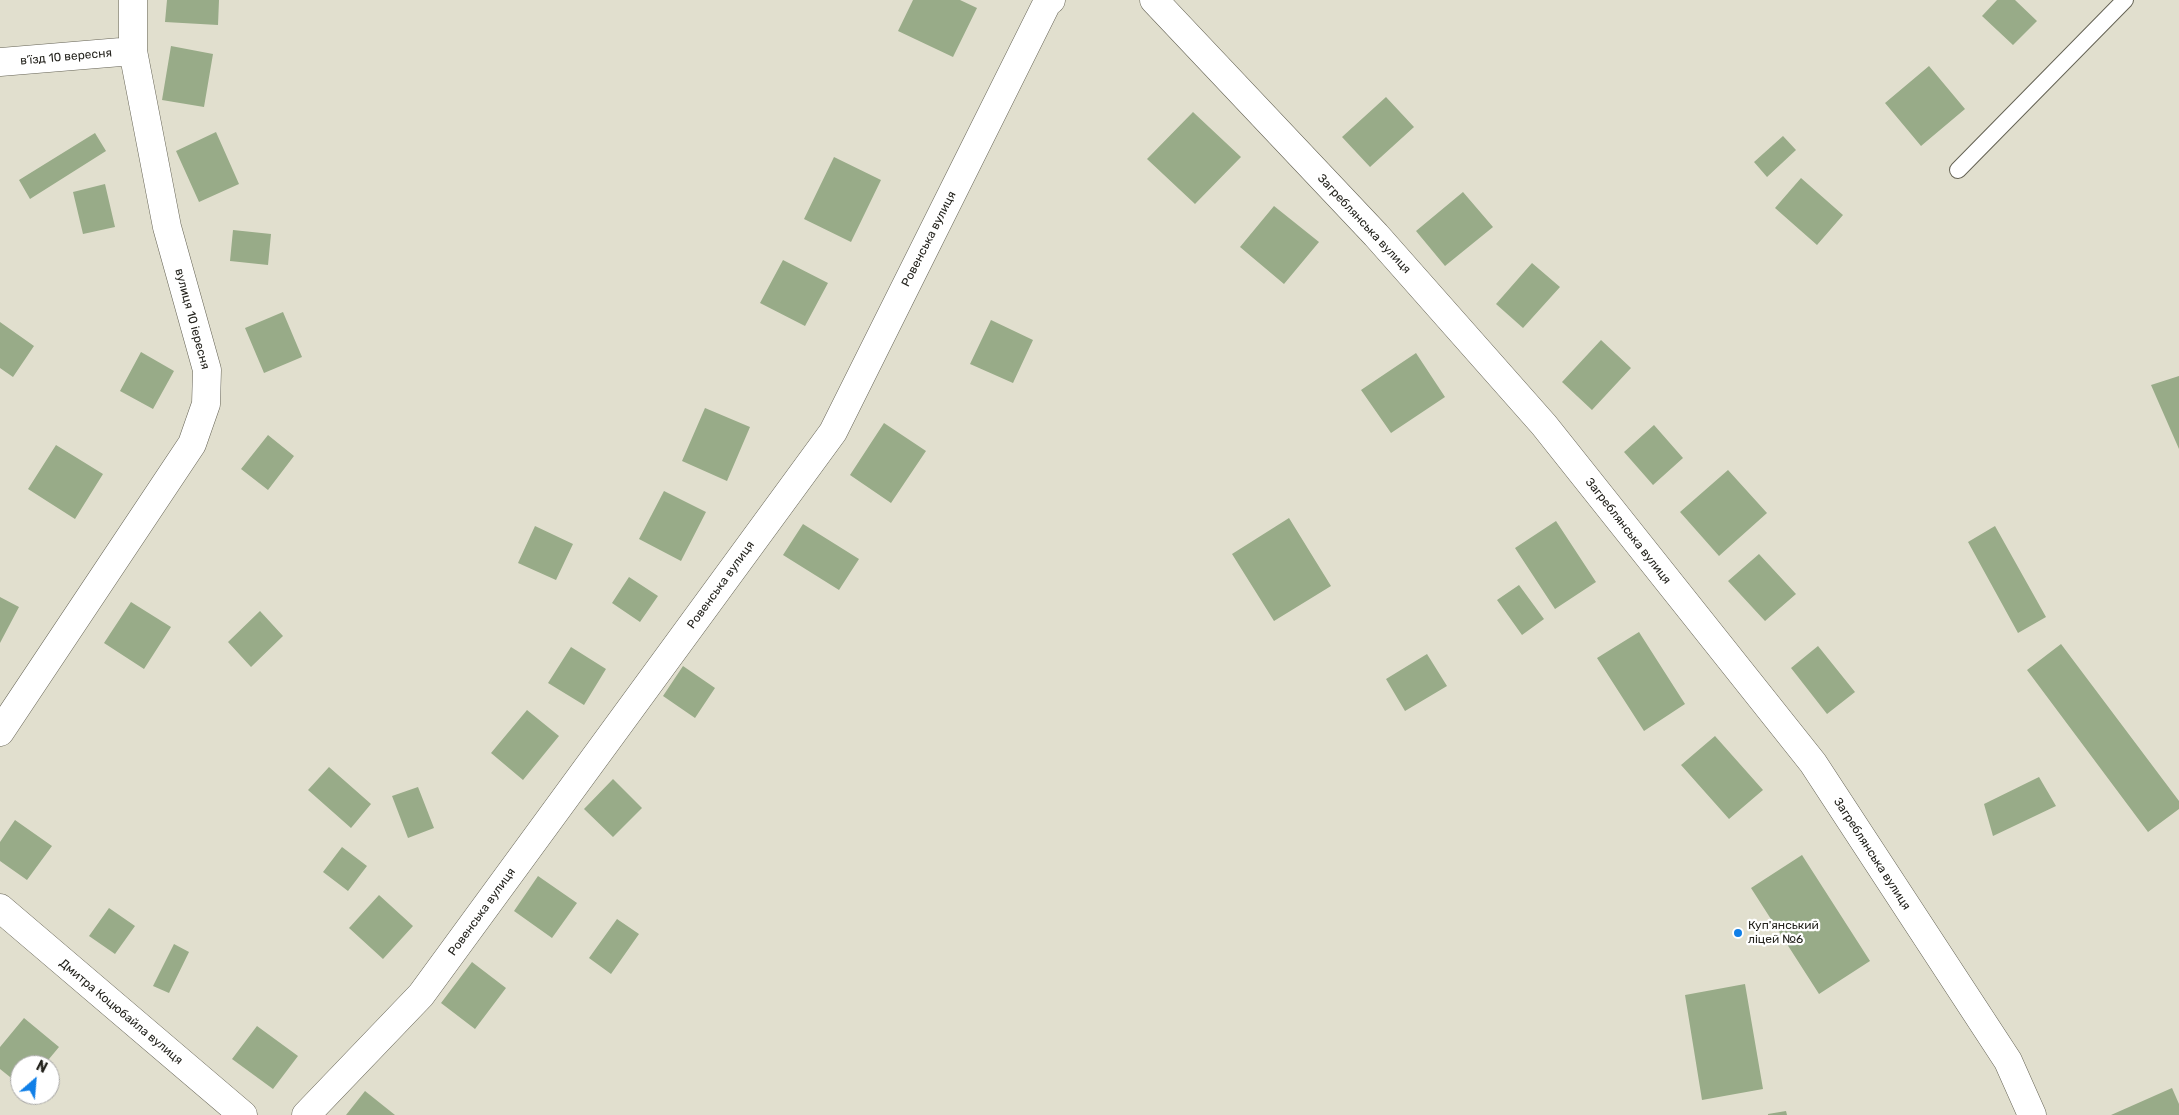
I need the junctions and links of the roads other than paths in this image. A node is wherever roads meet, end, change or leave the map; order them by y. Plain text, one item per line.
1 (133, 0) edge
2 (1052, 0) edge
3 (1154, 0) edge
4 (2125, 0) edge
5 (133, 51) junction
6 (0, 62) edge
7 (1958, 170) dead end
8 (0, 732) edge
9 (0, 908) edge
10 (243, 1115) edge
11 (306, 1115) edge
12 (2032, 1115) edge

1 - 5 street, вулиця 10 іересня
2 - 11 street, Ровенська вулиця
3 - 12 street, Загреблянська вулиця
4 - 7 lane
5 - 6 street, в’їзд 10 вересня
5 - 8 street, вулиця 10 іересня
9 - 10 street, Дмитра Коцюбайла вулиця

